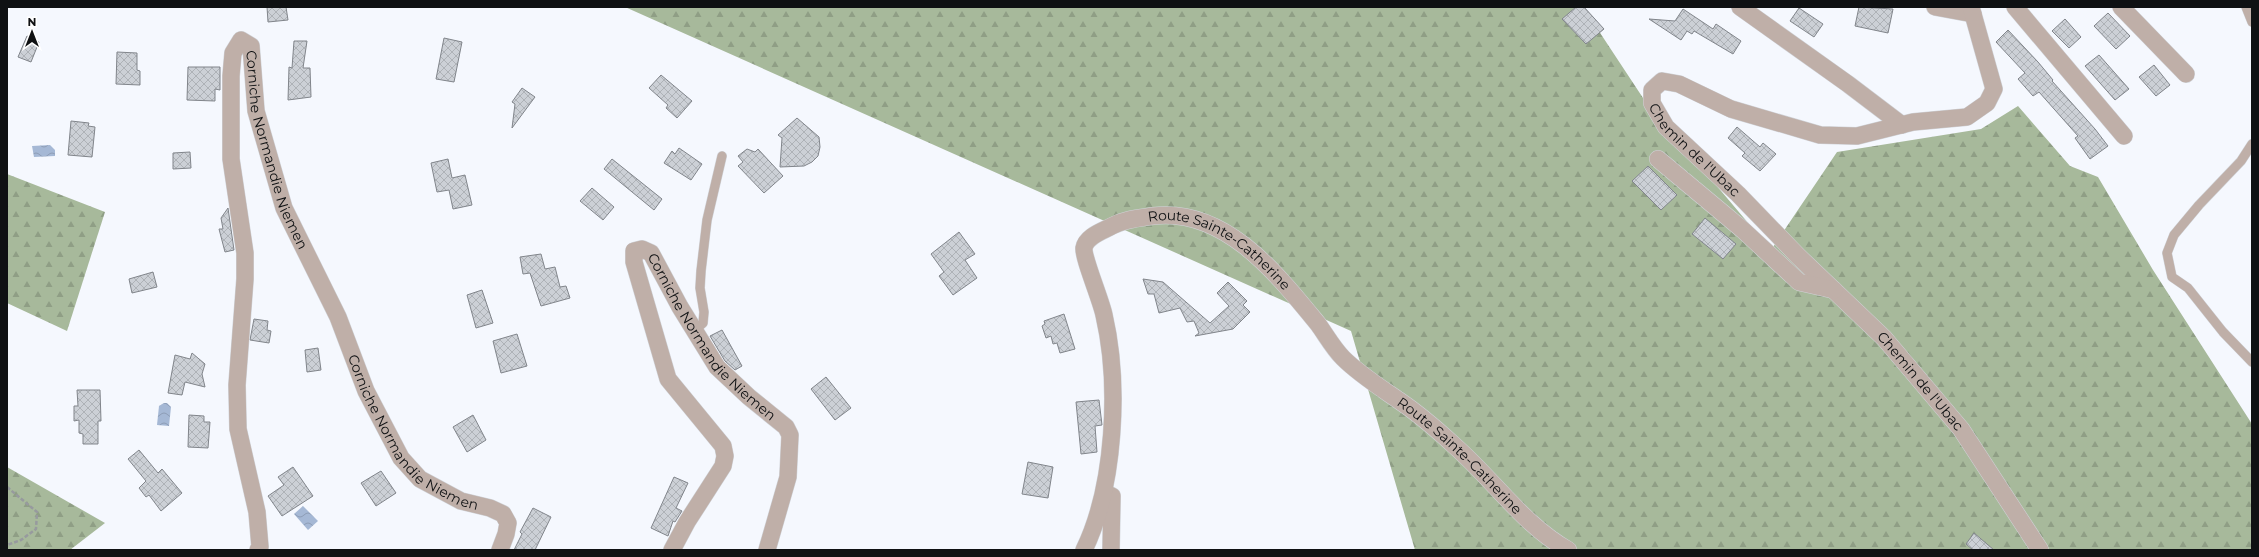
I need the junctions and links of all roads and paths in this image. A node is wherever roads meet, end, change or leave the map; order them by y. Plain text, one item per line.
1 (1740, 7) edge
2 (1935, 7) edge
3 (2015, 7) edge
4 (2121, 7) edge
5 (2246, 7) edge
6 (1972, 11) edge
7 (2252, 22) edge
8 (2186, 74) dead end
9 (1902, 125) junction
10 (2124, 136) dead end
11 (2252, 144) edge
12 (722, 156) dead end
13 (1658, 159) dead end
14 (1834, 290) junction
15 (695, 330) junction
16 (2252, 362) edge
17 (7, 487) edge
18 (1104, 492) junction
19 (7, 545) edge
20 (258, 550) edge
21 (500, 550) edge
22 (672, 550) edge
23 (767, 550) edge
24 (1084, 550) edge
25 (1111, 550) edge
26 (1568, 550) edge
27 (2040, 550) edge

1 - 9 street
2 - 6 street
3 - 10 street
4 - 8 street
5 - 7 lane
6 - 9 street, Chemin de l'Ubac
9 - 14 street, Chemin de l'Ubac
11 - 16 lane
12 - 15 lane
13 - 14 street
14 - 27 street, Chemin de l'Ubac
15 - 22 street, Corniche Normandie Niemen
15 - 23 street, Corniche Normandie Niemen
17 - 19 path
18 - 24 street, Route Sainte-Catherine
18 - 25 street
18 - 26 street, Route Sainte-Catherine
20 - 21 street, Corniche Normandie Niemen

